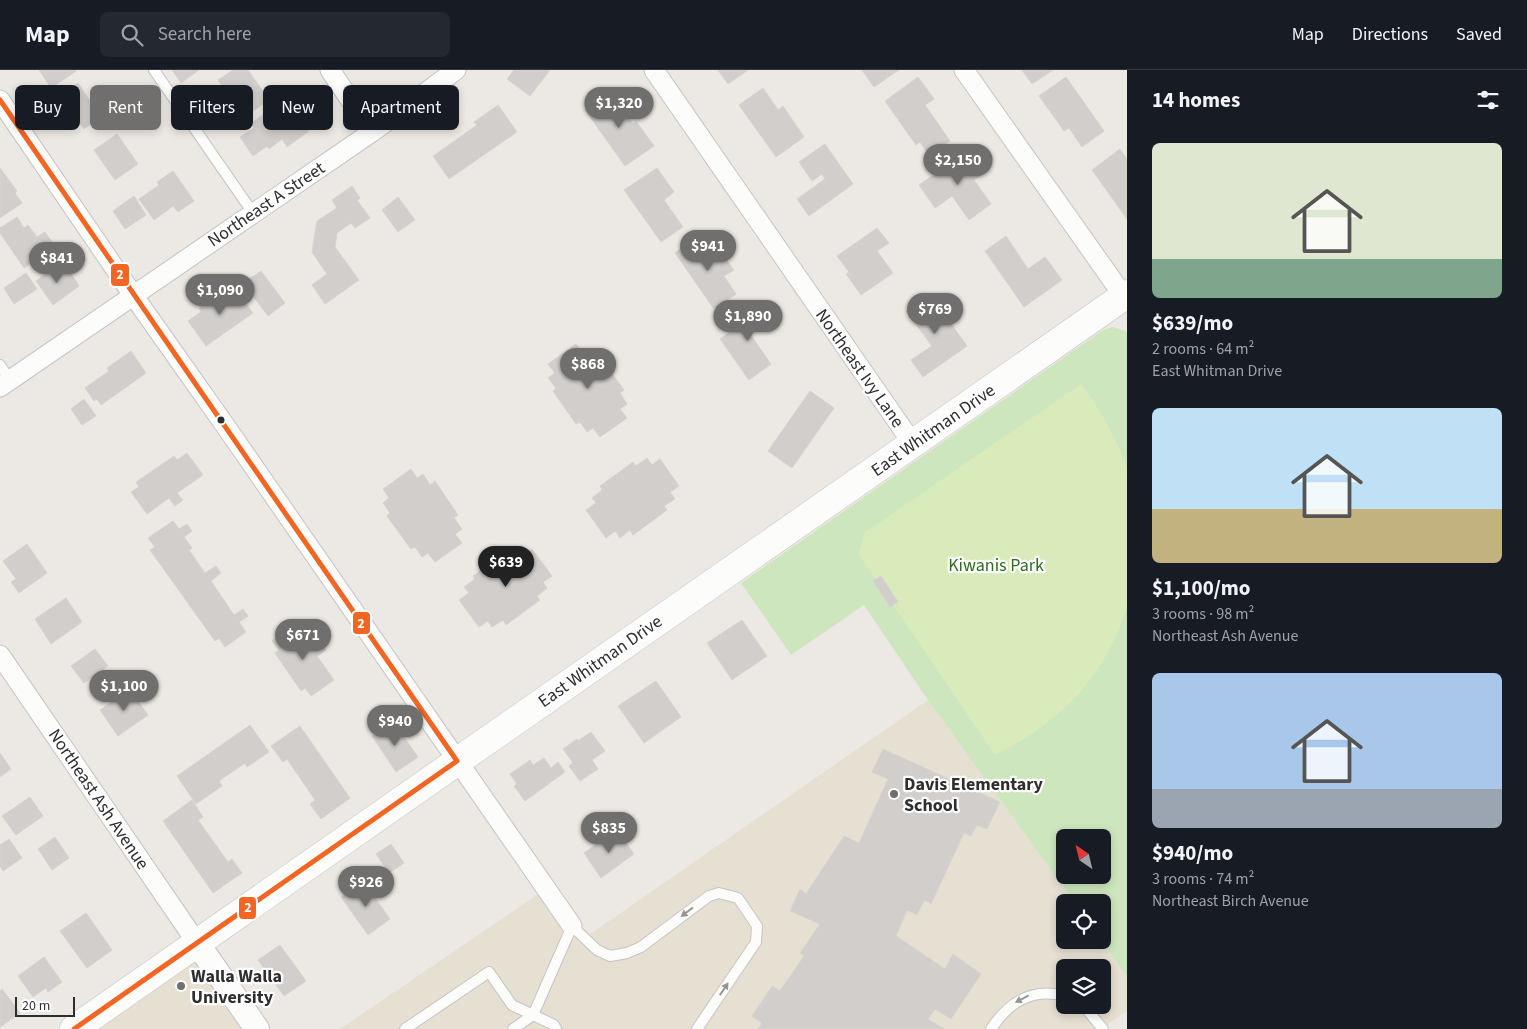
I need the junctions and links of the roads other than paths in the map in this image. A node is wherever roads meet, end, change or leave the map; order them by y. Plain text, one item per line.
1 (154, 70) edge
2 (330, 70) edge
3 (456, 70) edge
4 (654, 70) edge
5 (964, 70) edge
6 (0, 100) edge
7 (372, 132) junction
8 (253, 214) junction
9 (133, 295) junction
10 (1126, 297) edge
11 (3, 377) edge
12 (913, 444) junction
13 (0, 655) edge
14 (457, 761) junction
15 (572, 926) junction
16 (197, 943) junction
17 (1056, 994) edge
18 (1090, 1014) edge
19 (533, 1016) junction
20 (74, 1029) edge
21 (257, 1029) edge
22 (406, 1029) edge
23 (513, 1029) edge
24 (556, 1029) edge
25 (697, 1029) edge
26 (990, 1029) edge
27 (1103, 1029) edge

1 - 8 lane
2 - 7 street
3 - 7 street, Northeast A Street
4 - 12 street, Northeast Ivy Lane
5 - 10 street
6 - 9 street
7 - 8 street, Northeast A Street
8 - 9 street, Northeast A Street
9 - 11 street, Northeast A Street
9 - 14 street
10 - 12 main road, East Whitman Drive
12 - 14 main road, East Whitman Drive
13 - 16 street, Northeast Ash Avenue
14 - 15 street
14 - 16 main road, East Whitman Drive
15 - 19 lane
25 -> 15 lane
16 - 20 main road, East Whitman Drive
16 - 21 street
17 -> 26 lane
18 - 27 lane
19 - 22 lane
19 - 23 lane
19 - 24 lane

